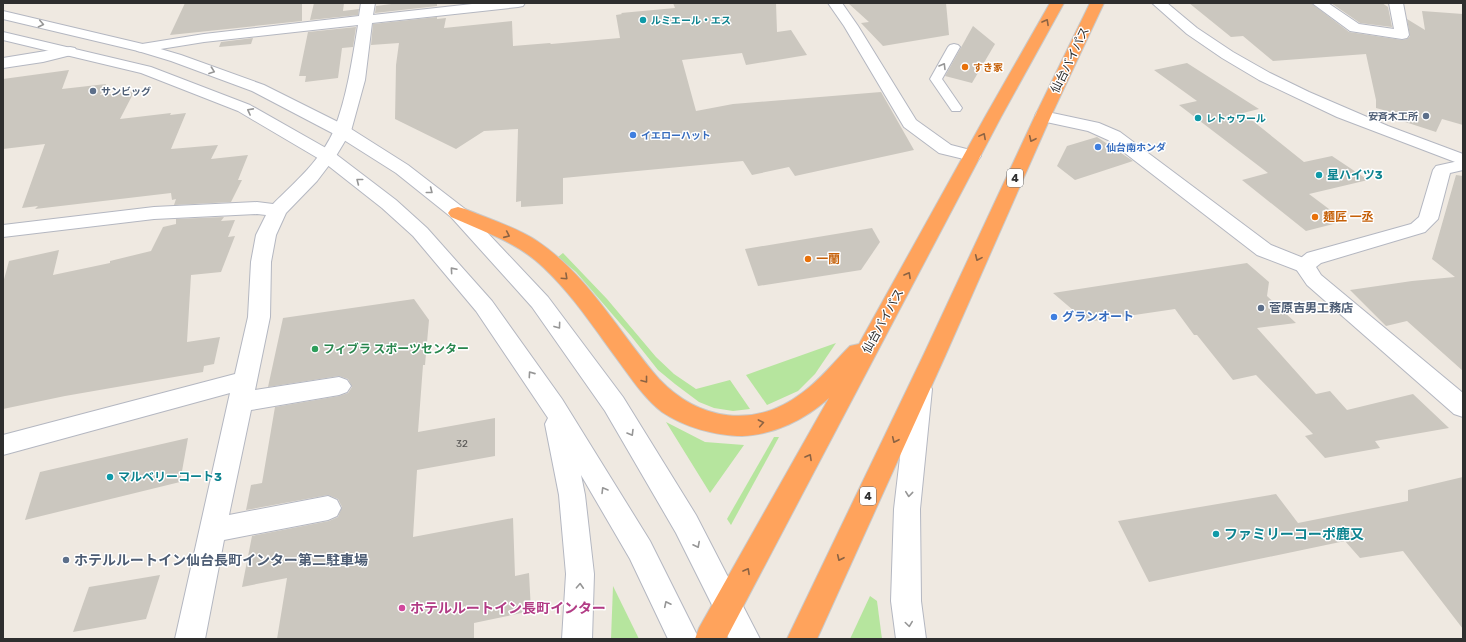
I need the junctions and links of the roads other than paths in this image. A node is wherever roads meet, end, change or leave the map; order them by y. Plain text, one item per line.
1 (368, 3) edge
2 (518, 3) edge
3 (835, 3) edge
4 (1057, 3) edge
5 (1097, 3) edge
6 (1159, 3) edge
7 (1320, 3) edge
8 (1396, 3) edge
9 (3, 15) edge
10 (366, 20) junction
11 (3, 36) edge
12 (954, 47) dead end
13 (142, 48) junction
14 (70, 51) junction
15 (3, 63) edge
16 (956, 108) dead end
17 (1043, 116) junction
18 (342, 131) junction
19 (327, 156) junction
20 (972, 156) junction
21 (1463, 160) edge
22 (1463, 165) edge
23 (278, 210) junction
24 (458, 213) junction
25 (3, 231) edge
26 (1304, 266) junction
27 (876, 334) junction
28 (339, 386) dead end
29 (920, 386) junction
30 (243, 391) junction
31 (553, 406) junction
32 (1463, 407) edge
33 (3, 445) edge
34 (328, 508) dead end
35 (212, 530) junction
36 (728, 605) junction
37 (190, 639) edge
38 (578, 639) edge
39 (684, 639) edge
40 (710, 639) edge
41 (745, 639) edge
42 (802, 639) edge
43 (911, 639) edge

1 - 10 street
2 - 10 street
3 - 20 street
20 -> 4 highway, 仙台バイパス
5 - 17 highway, 仙台バイパス / 4
6 - 21 street
7 - 8 street
9 -> 13 street
10 - 13 street
10 - 18 street
11 - 14 street
16 -> 12 lane
13 -> 18 street
14 - 15 street
19 -> 14 street
17 - 26 street
17 -> 29 highway, 仙台バイパス / 4
18 - 19 street
18 -> 24 street
19 - 23 street
31 -> 19 street
27 -> 20 highway, 仙台バイパス
22 - 26 street
23 - 25 street
23 - 30 street
24 -> 27 highway
24 -> 36 street
26 - 32 street
36 -> 27 highway, 仙台バイパス
28 - 30 street
29 -> 42 highway, 仙台バイパス / 4
29 -> 43 street
30 - 33 street
30 - 35 street
38 -> 31 street
39 -> 31 street
34 - 35 street
35 - 37 street
36 - 40 highway, 仙台バイパス
36 - 41 street

